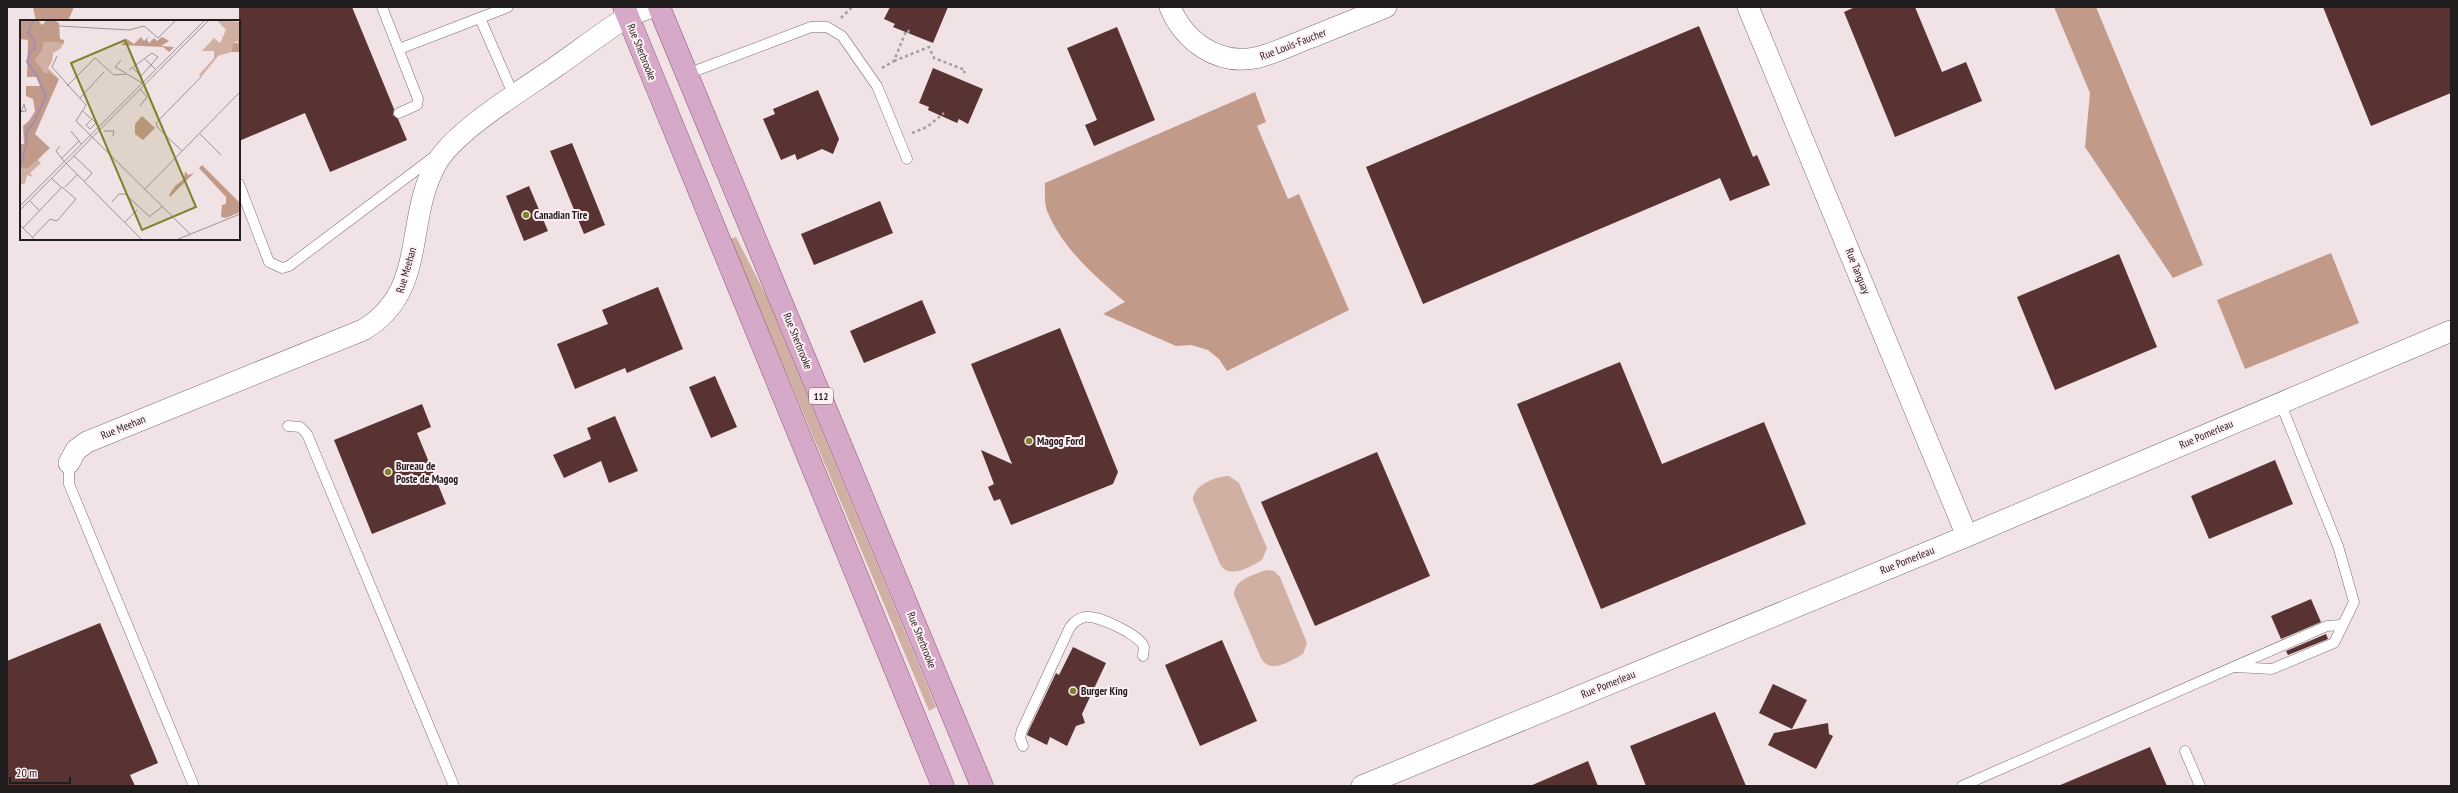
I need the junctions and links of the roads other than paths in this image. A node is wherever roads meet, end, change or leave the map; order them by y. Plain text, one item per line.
1 (382, 7) edge
2 (508, 7) edge
3 (652, 7) edge
4 (659, 7) edge
5 (1170, 7) edge
6 (1386, 7) edge
7 (1748, 7) edge
8 (626, 12) edge
9 (480, 18) junction
10 (399, 49) junction
11 (687, 74) junction
12 (514, 96) junction
13 (399, 113) dead end
14 (452, 143) junction
15 (907, 159) dead end
16 (240, 187) edge
17 (2451, 331) edge
18 (2280, 402) junction
19 (288, 426) dead end
20 (69, 463) joint
21 (1967, 536) junction
22 (2341, 625) junction
23 (1143, 656) dead end
24 (2233, 667) junction
25 (1023, 746) dead end
26 (2185, 751) dead end
27 (194, 786) edge
28 (454, 786) edge
29 (943, 786) edge
30 (982, 786) edge
31 (1362, 786) edge
32 (1962, 786) edge
33 (2200, 786) edge

1 - 10 lane
2 - 9 lane
3 - 8 street, Rue Meehan
4 - 11 main road, Rue Sherbrooke / 112
5 - 6 street, Rue Louis-Faucher
7 - 21 street, Rue Tanguay
8 - 12 street, Rue Meehan
8 - 29 main road, Rue Sherbrooke
9 - 10 lane
9 - 12 lane
10 - 13 lane
11 - 15 lane
11 - 30 main road, Rue Sherbrooke / 112
12 - 14 street, Rue Meehan
14 - 16 lane
14 - 20 street, Rue Meehan
17 - 18 street, Rue Pomerleau
18 - 21 street, Rue Pomerleau
18 - 22 lane
19 - 28 lane
20 - 27 lane
21 - 31 street, Rue Pomerleau
22 - 24 lane
22 - 24 lane
23 - 25 lane
24 - 32 lane
26 - 33 lane

